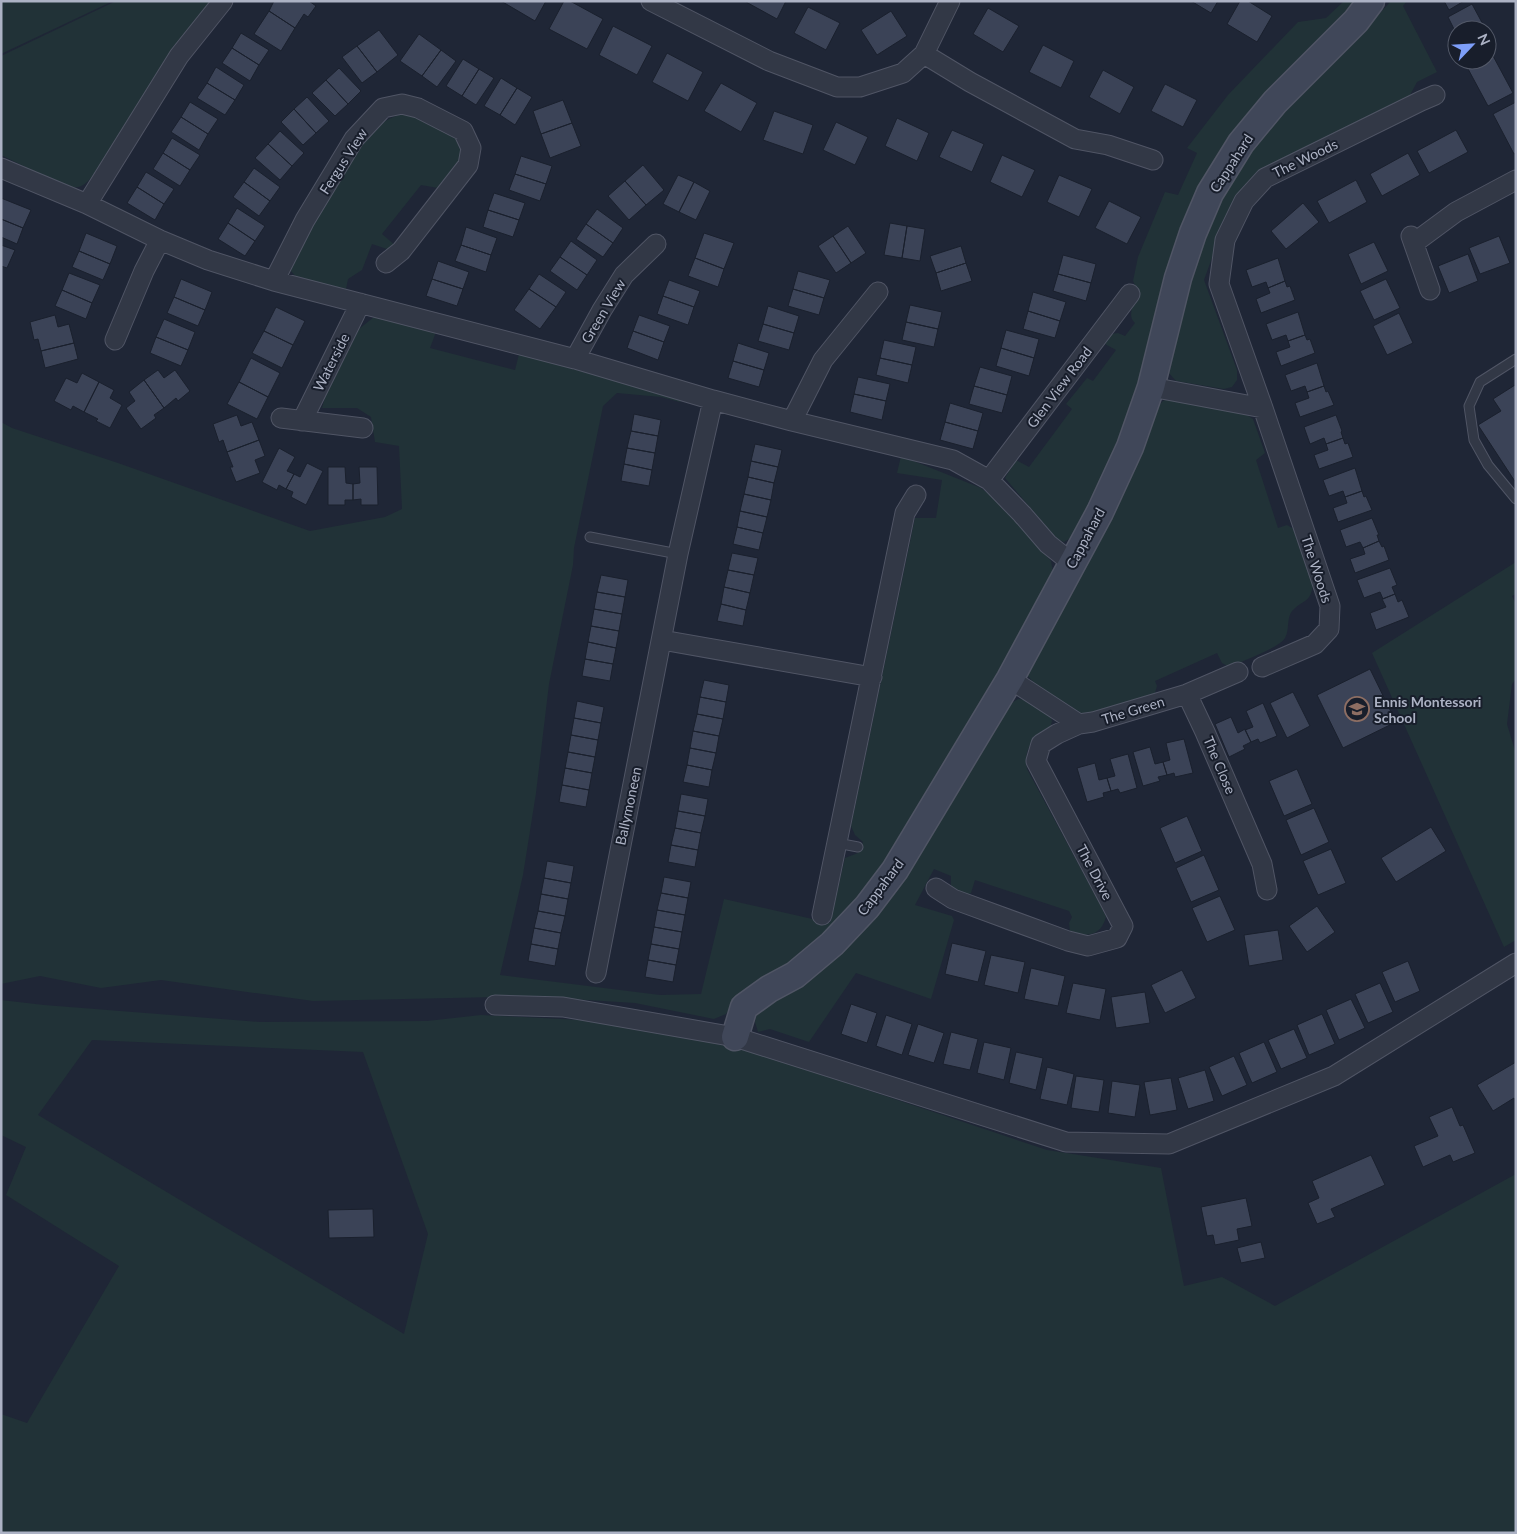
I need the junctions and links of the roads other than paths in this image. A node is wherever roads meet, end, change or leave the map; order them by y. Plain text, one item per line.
1 (223, 1) edge
2 (651, 1) edge
3 (950, 1) edge
4 (1372, 1) edge
5 (924, 54) junction
6 (1435, 95) dead end
7 (1153, 160) dead end
8 (1, 168) edge
9 (1516, 180) edge
10 (87, 204) junction
11 (160, 240) junction
12 (656, 244) dead end
13 (386, 263) dead end
14 (274, 281) junction
15 (1430, 290) dead end
16 (878, 292) dead end
17 (1130, 294) dead end
18 (360, 303) junction
19 (115, 340) dead end
20 (575, 359) junction
21 (1516, 359) edge
22 (1151, 386) junction
23 (713, 400) junction
24 (1263, 408) junction
25 (281, 418) dead end
26 (302, 421) junction
27 (792, 421) junction
28 (363, 428) dead end
29 (989, 480) junction
30 (916, 494) dead end
31 (1516, 499) edge
32 (590, 538) dead end
33 (678, 554) junction
34 (1072, 563) junction
35 (662, 640) junction
36 (1262, 667) dead end
37 (1238, 672) dead end
38 (872, 678) junction
39 (1010, 679) junction
40 (1187, 694) junction
41 (1079, 724) junction
42 (837, 843) junction
43 (858, 847) dead end
44 (936, 888) dead end
45 (1267, 890) dead end
46 (822, 915) dead end
47 (1516, 963) edge
48 (596, 973) dead end
49 (495, 1005) dead end
50 (735, 1037) junction

1 - 10 street
2 - 5 street
3 - 5 street
4 - 22 main road, Cappahard
5 - 7 street
6 - 24 street, The Woods
8 - 10 street
9 - 15 street
10 - 11 street
11 - 14 street
11 - 19 street
12 - 20 street, Green View
13 - 14 street, Fergus View
14 - 18 street
16 - 27 street
17 - 29 street, Glen View Road
18 - 20 street
18 - 26 street, Waterside
20 - 23 street
21 - 31 lane
22 - 24 street
22 - 34 main road, Cappahard
23 - 27 street
23 - 33 street, Ballymoneen
24 - 36 street, The Woods
25 - 26 street
26 - 28 street
27 - 29 street
29 - 34 street
30 - 38 street
32 - 33 lane
33 - 35 street, Ballymoneen
34 - 39 main road, Cappahard
35 - 38 street
35 - 48 street, Ballymoneen
37 - 40 street
38 - 42 street
39 - 41 street
39 - 50 main road, Cappahard
40 - 41 street, The Green
40 - 45 street, The Close
41 - 44 street, The Drive
42 - 43 lane
42 - 46 street
47 - 50 street
49 - 50 street

